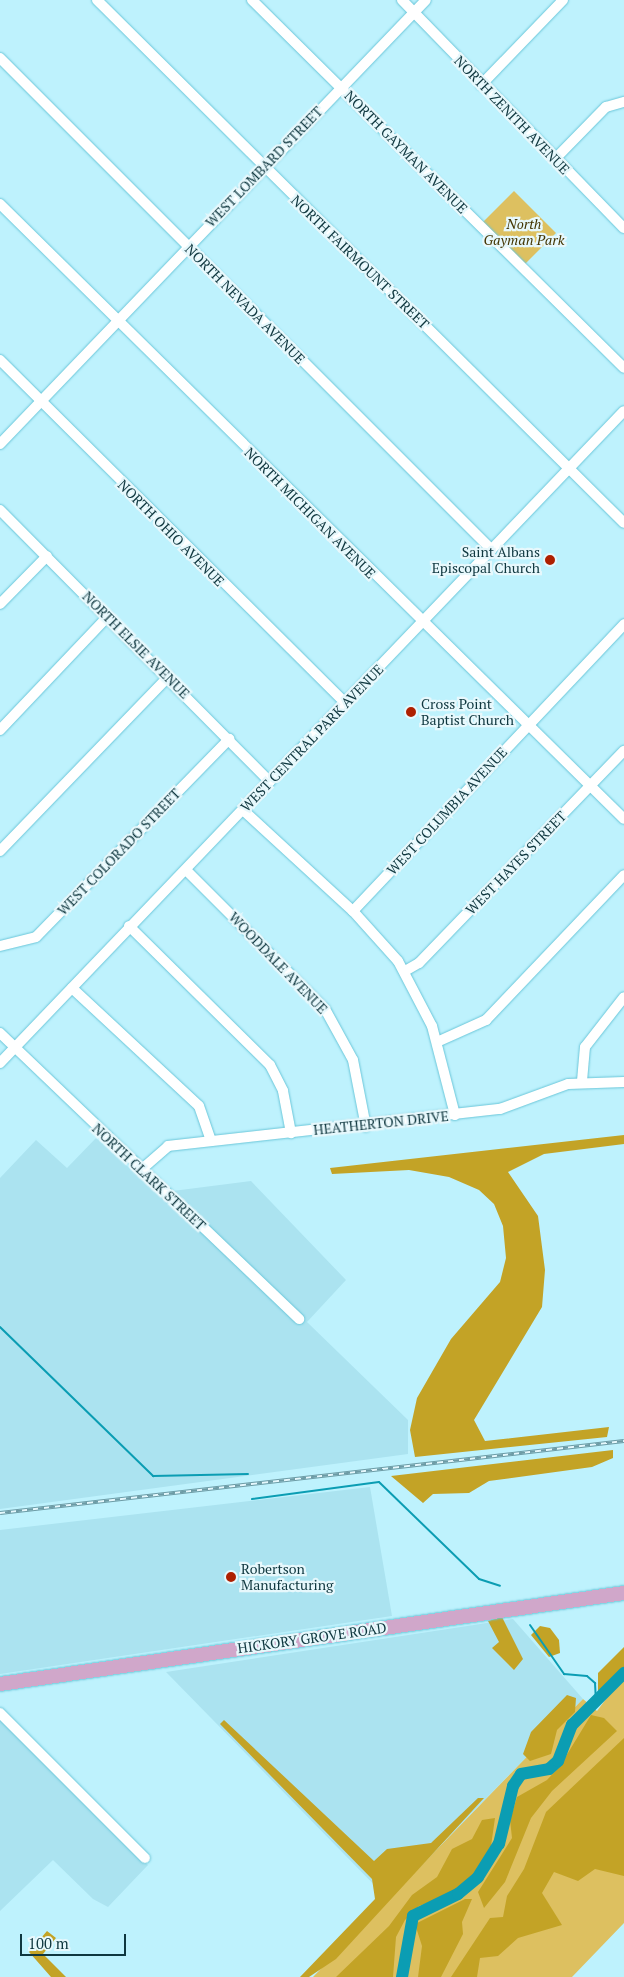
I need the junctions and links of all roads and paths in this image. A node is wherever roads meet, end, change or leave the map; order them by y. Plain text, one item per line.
1 (97, 0) edge
2 (252, 0) edge
3 (402, 0) edge
4 (426, 0) edge
5 (563, 0) edge
6 (414, 12) junction
7 (0, 58) edge
8 (481, 85) junction
9 (341, 87) junction
10 (624, 102) edge
11 (555, 159) junction
12 (264, 167) junction
13 (0, 204) edge
14 (624, 228) edge
15 (188, 246) junction
16 (117, 321) junction
17 (0, 360) edge
18 (624, 368) edge
19 (41, 402) junction
20 (624, 411) edge
21 (0, 444) edge
22 (569, 467) junction
23 (0, 510) edge
24 (624, 523) edge
25 (491, 550) junction
26 (47, 556) junction
27 (0, 604) edge
28 (108, 616) junction
29 (420, 623) junction
30 (624, 624) edge
31 (169, 676) junction
32 (345, 703) junction
33 (527, 726) junction
34 (0, 730) edge
35 (229, 739) junction
36 (624, 751) edge
37 (270, 782) junction
38 (590, 786) junction
39 (243, 810) junction
40 (624, 819) edge
41 (0, 850) edge
42 (186, 870) junction
43 (624, 875) edge
44 (353, 911) junction
45 (129, 926) junction
46 (0, 946) edge
47 (405, 971) junction
48 (72, 988) junction
49 (624, 998) edge
50 (0, 1033) edge
51 (437, 1042) junction
52 (14, 1048) junction
53 (0, 1063) edge
54 (582, 1081) junction
55 (624, 1082) edge
56 (455, 1115) junction
57 (366, 1127) junction
58 (291, 1133) junction
59 (211, 1141) junction
60 (142, 1168) junction
61 (298, 1319) dead end
62 (624, 1593) edge
63 (0, 1684) edge
64 (0, 1714) edge
65 (145, 1858) dead end

1 - 12 street, NORTH FAIRMOUNT STREET
2 - 9 street, NORTH GAYMAN AVENUE
3 - 6 street, NORTH ZENITH AVENUE
4 - 6 street, WEST LOMBARD STREET
5 - 8 street
6 - 8 street, NORTH ZENITH AVENUE
6 - 9 street, WEST LOMBARD STREET
7 - 15 street, NORTH NEVADA AVENUE
8 - 11 street, NORTH ZENITH AVENUE
9 - 12 street, WEST LOMBARD STREET
9 - 18 street, NORTH GAYMAN AVENUE
10 - 11 street
11 - 14 street, NORTH ZENITH AVENUE
12 - 15 street, WEST LOMBARD STREET
12 - 22 street, NORTH FAIRMOUNT STREET
13 - 16 street, NORTH MICHIGAN AVENUE
15 - 16 street, WEST LOMBARD STREET
15 - 25 street, NORTH NEVADA AVENUE
16 - 19 street, WEST LOMBARD STREET
16 - 29 street, NORTH MICHIGAN AVENUE
17 - 19 street, NORTH OHIO AVENUE
19 - 21 street, WEST LOMBARD STREET
19 - 32 street, NORTH OHIO AVENUE
20 - 22 street, WEST CENTRAL PARK AVENUE
22 - 24 street, NORTH FAIRMOUNT STREET
22 - 25 street, WEST CENTRAL PARK AVENUE
23 - 26 street, NORTH ELSIE AVENUE
25 - 29 street, WEST CENTRAL PARK AVENUE
26 - 27 street
26 - 28 street, NORTH ELSIE AVENUE
28 - 31 street, NORTH ELSIE AVENUE
28 - 34 street
29 - 32 street, WEST CENTRAL PARK AVENUE
29 - 33 street, NORTH MICHIGAN AVENUE
30 - 33 street, WEST COLUMBIA AVENUE
31 - 35 street, NORTH ELSIE AVENUE
31 - 41 street
32 - 37 street, WEST CENTRAL PARK AVENUE
33 - 38 street, NORTH MICHIGAN AVENUE
33 - 44 street, WEST COLUMBIA AVENUE
35 - 37 street, NORTH ELSIE AVENUE
35 - 46 street, WEST COLORADO STREET
36 - 38 street, WEST HAYES STREET
37 - 39 street, WEST CENTRAL PARK AVENUE
38 - 40 street, NORTH MICHIGAN AVENUE
38 - 47 street, WEST HAYES STREET
39 - 42 street, WEST CENTRAL PARK AVENUE
39 - 44 street
42 - 45 street, WEST CENTRAL PARK AVENUE
42 - 57 street, WOODDALE AVENUE
43 - 51 street
44 - 47 street
45 - 48 street, WEST CENTRAL PARK AVENUE
45 - 58 street
47 - 51 street
48 - 52 street, WEST CENTRAL PARK AVENUE
48 - 59 street
49 - 54 street
50 - 52 street, NORTH CLARK STREET
51 - 56 street
52 - 53 street, WEST CENTRAL PARK AVENUE
52 - 60 street, NORTH CLARK STREET
54 - 55 street, HEATHERTON DRIVE
54 - 56 street, HEATHERTON DRIVE
56 - 57 street, HEATHERTON DRIVE
57 - 58 street, HEATHERTON DRIVE
58 - 59 street, HEATHERTON DRIVE
59 - 60 street, HEATHERTON DRIVE
60 - 61 street, NORTH CLARK STREET
62 - 63 main road, HICKORY GROVE ROAD
64 - 65 street

